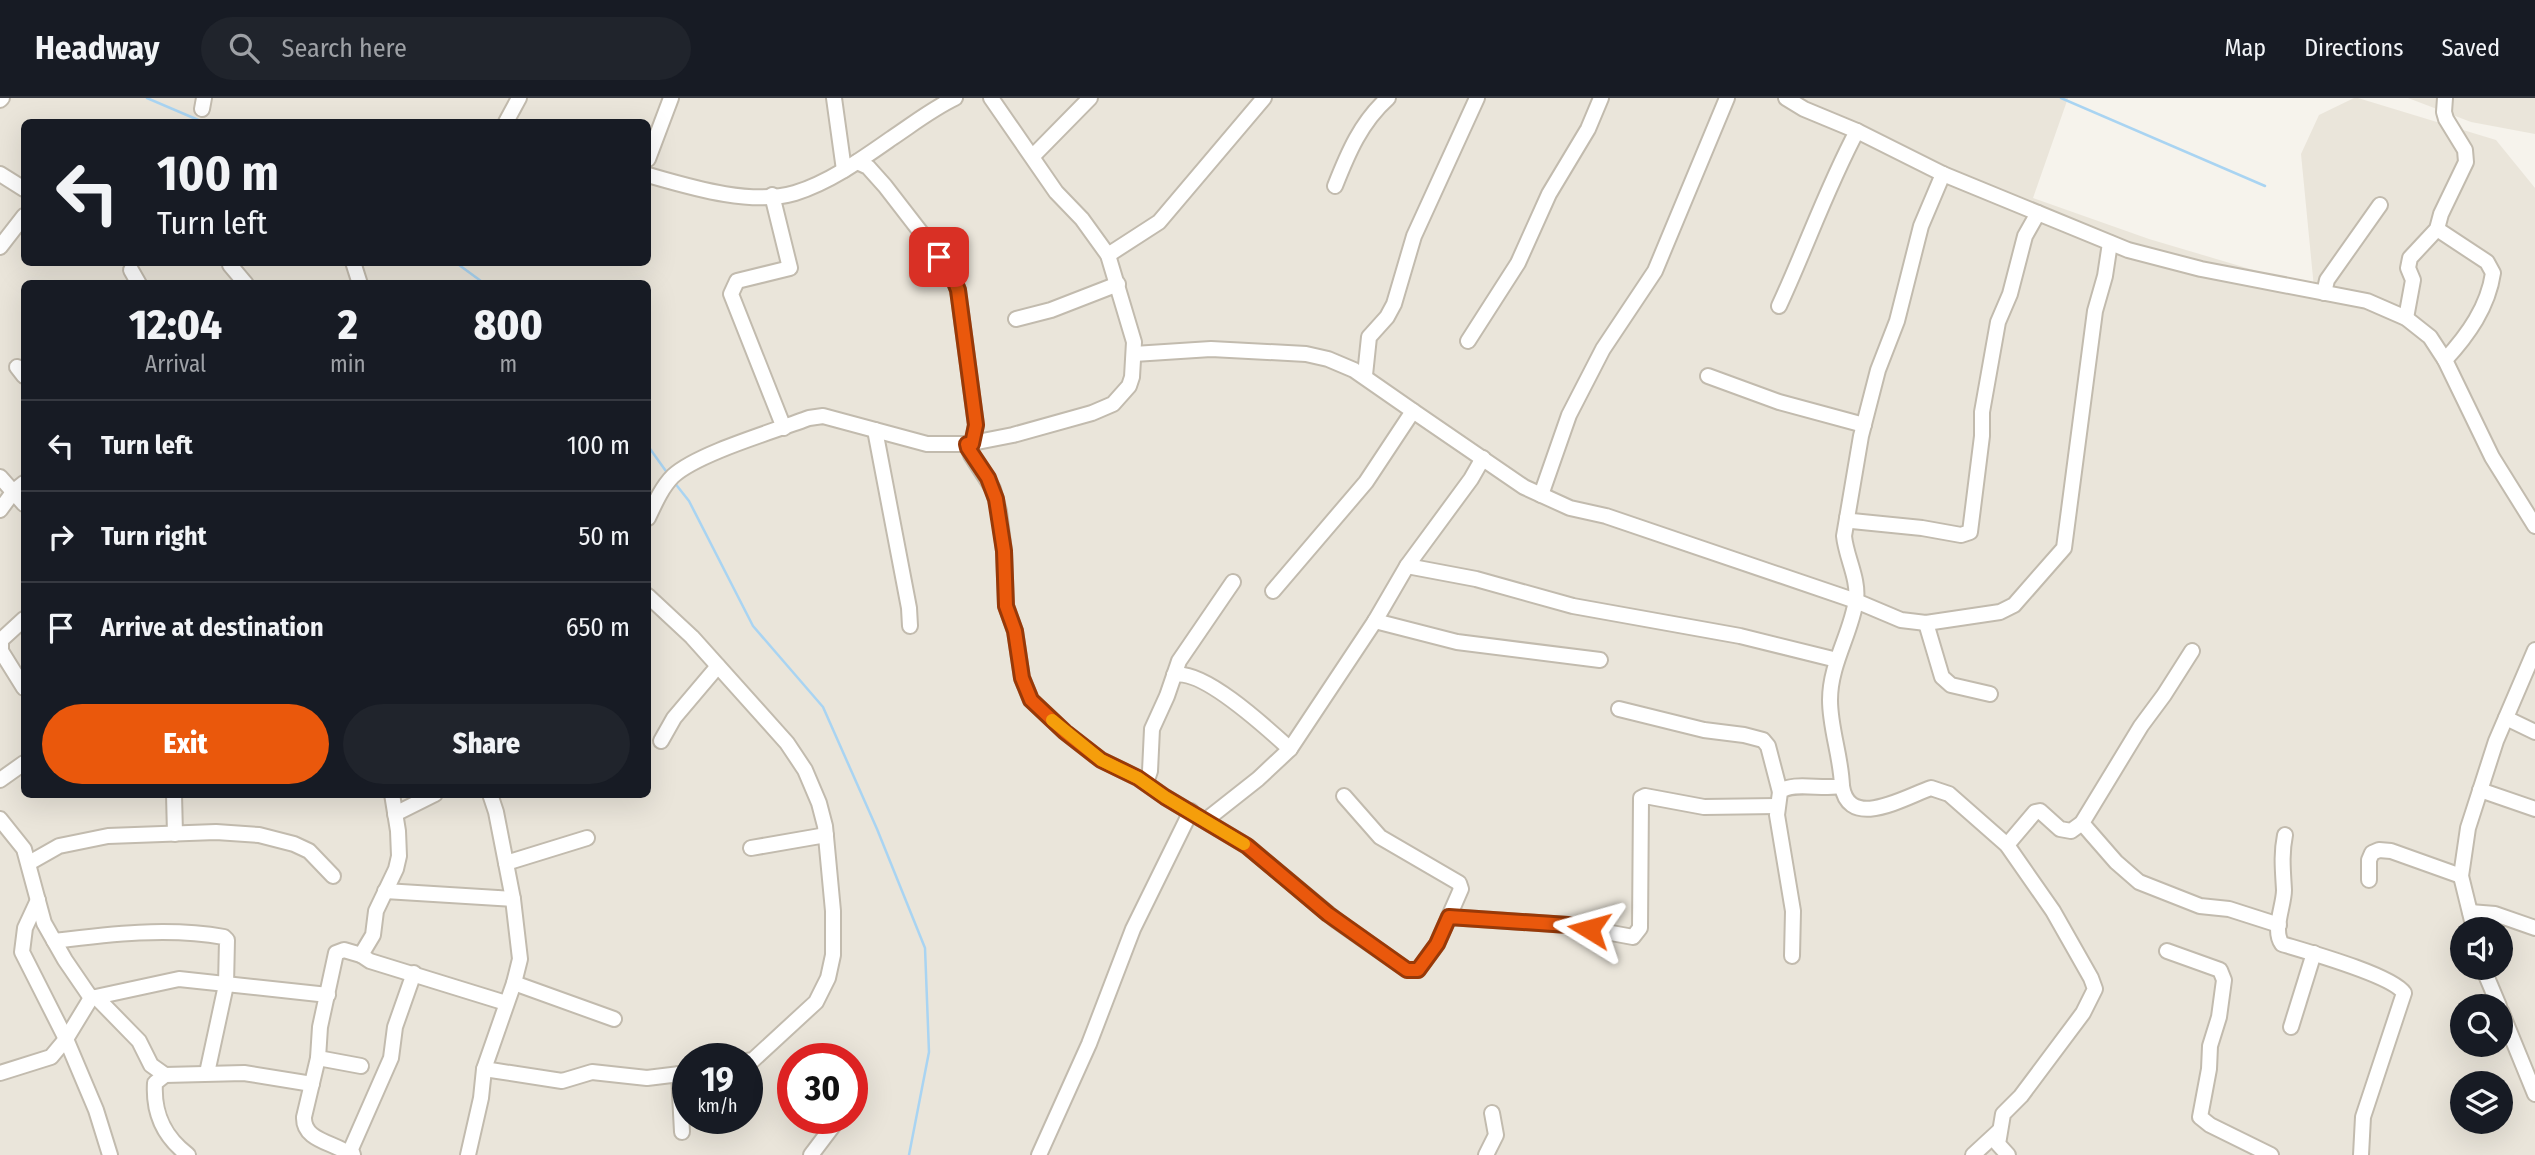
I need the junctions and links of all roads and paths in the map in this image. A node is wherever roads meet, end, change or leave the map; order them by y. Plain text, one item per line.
1 (519, 98) edge
2 (671, 98) edge
3 (834, 98) edge
4 (955, 98) edge
5 (991, 98) edge
6 (1090, 98) edge
7 (1264, 98) edge
8 (1388, 98) edge
9 (1477, 98) edge
10 (1601, 98) edge
11 (1727, 98) edge
12 (1786, 98) edge
13 (2445, 98) edge
14 (508, 119) edge
15 (1857, 131) junction
16 (651, 151) edge
17 (1033, 156) junction
18 (857, 162) junction
19 (844, 170) junction
20 (0, 174) edge
21 (1943, 174) junction
22 (651, 176) edge
23 (1335, 186) dead end
24 (21, 187) edge
25 (772, 195) junction
26 (2380, 205) dead end
27 (2038, 213) junction
28 (21, 220) edge
29 (2437, 229) junction
30 (2110, 243) junction
31 (0, 247) edge
32 (1108, 255) junction
33 (231, 266) edge
34 (131, 270) dead end
35 (137, 280) edge
36 (243, 280) edge
37 (1118, 284) junction
38 (2324, 293) junction
39 (1779, 306) dead end
40 (2406, 318) junction
41 (1016, 319) dead end
42 (1468, 341) dead end
43 (1134, 354) junction
44 (2445, 360) junction
45 (1364, 375) junction
46 (1708, 376) dead end
47 (1413, 411) junction
48 (1864, 425) junction
49 (784, 428) junction
50 (875, 429) junction
51 (969, 444) junction
52 (1483, 458) junction
53 (0, 477) edge
54 (19, 487) edge
55 (1541, 495) junction
56 (0, 510) edge
57 (651, 512) edge
58 (1847, 519) junction
59 (2535, 526) edge
60 (1407, 566) junction
61 (1233, 582) dead end
62 (1273, 590) dead end
63 (651, 599) edge
64 (1856, 601) junction
65 (1375, 621) junction
66 (21, 622) edge
67 (1926, 623) junction
68 (910, 626) dead end
69 (2535, 650) edge
70 (2192, 651) dead end
71 (1600, 660) dead end
72 (1837, 660) junction
73 (718, 666) junction
74 (2530, 674) edge
75 (1174, 675) junction
76 (21, 683) edge
77 (1990, 694) dead end
78 (1619, 709) dead end
79 (2507, 718) junction
80 (2535, 732) edge
81 (661, 741) dead end
82 (1290, 748) junction
83 (21, 765) edge
84 (0, 780) edge
85 (1146, 783) junction
86 (1842, 786) junction
87 (2480, 790) junction
88 (1343, 796) dead end
89 (174, 798) edge
90 (392, 798) edge
91 (427, 798) edge
92 (491, 798) edge
93 (1779, 799) junction
94 (2535, 809) edge
95 (1191, 811) junction
96 (394, 814) junction
97 (0, 819) edge
98 (1206, 820) junction
99 (2082, 823) junction
100 (175, 834) junction
101 (826, 835) junction
102 (2285, 835) dead end
103 (587, 838) dead end
104 (2007, 845) junction
105 (751, 848) dead end
106 (29, 863) junction
107 (506, 863) junction
108 (333, 876) dead end
109 (2461, 876) junction
110 (2369, 880) dead end
111 (385, 891) junction
112 (513, 899) junction
113 (38, 900) junction
114 (2470, 912) junction
115 (1449, 917) junction
116 (2471, 917) edge
117 (2278, 925) junction
118 (2535, 928) edge
119 (54, 941) junction
120 (2167, 951) dead end
121 (2314, 953) junction
122 (361, 955) junction
123 (1792, 956) dead end
124 (414, 973) junction
125 (514, 983) junction
126 (226, 985) junction
127 (327, 995) junction
128 (94, 997) junction
129 (506, 1003) junction
130 (614, 1019) dead end
131 (2291, 1027) dead end
132 (2513, 1035) edge
133 (66, 1039) junction
134 (763, 1051) edge
135 (318, 1058) junction
136 (361, 1066) dead end
137 (2529, 1066) edge
138 (484, 1069) junction
139 (0, 1073) edge
140 (208, 1073) junction
141 (165, 1075) junction
142 (672, 1075) edge
143 (312, 1084) junction
144 (2535, 1094) edge
145 (1492, 1113) dead end
146 (1998, 1131) junction
147 (827, 1134) edge
148 (110, 1155) edge
149 (188, 1155) edge
150 (352, 1155) edge
151 (471, 1155) edge
152 (811, 1155) edge
153 (1039, 1155) edge
154 (1486, 1155) edge
155 (1973, 1155) edge
156 (2008, 1155) edge
157 (2271, 1155) edge
158 (2361, 1155) edge

1 - 14 street
2 - 16 street
3 - 19 street
4 - 18 street
5 - 17 street
6 - 17 street
7 - 32 street
8 - 23 street
9 - 45 street
10 - 42 street
11 - 55 street
12 - 15 street
13 - 29 street
15 - 21 street
15 - 39 street
17 - 32 street
18 - 19 street
18 - 51 street
19 - 25 street
20 - 24 street
21 - 27 street
21 - 48 street
22 - 25 street
25 - 49 street
26 - 38 street
27 - 30 street
27 - 58 street
28 - 31 street
29 - 40 street
29 - 44 street
30 - 38 street
30 - 67 street
32 - 37 street
33 - 36 street
34 - 35 street
37 - 41 street
37 - 43 street
38 - 40 street
40 - 44 street
43 - 45 street
43 - 51 street
44 - 59 street
45 - 47 street
46 - 48 street
47 - 52 street
47 - 62 street
48 - 58 street
49 - 50 street
49 - 57 street
50 - 51 street
50 - 68 street
51 - 85 street
52 - 55 street
52 - 60 street
53 - 54 street
54 - 56 street
55 - 64 street
58 - 64 street
60 - 65 street
60 - 72 street
61 - 75 street
63 - 73 street
64 - 67 street
64 - 72 street
65 - 71 street
65 - 82 street
66 - 76 street
67 - 77 street
69 - 74 street
70 - 99 street
72 - 86 street
73 - 81 street
73 - 101 street
74 - 79 street
75 - 82 street
75 - 85 street
78 - 93 street
79 - 80 street
79 - 87 street
82 - 98 street
83 - 84 street
85 - 95 street
86 - 93 street
86 - 104 street
87 - 94 street
87 - 109 street
88 - 115 street
89 - 100 street
90 - 96 street
91 - 96 street
92 - 107 street
93 - 115 street
93 - 123 street
95 - 98 street
95 - 153 street
96 - 111 street
97 - 106 street
98 - 115 street
99 - 104 street
99 - 117 street
100 - 106 street
100 - 108 street
101 - 105 street
101 - 134 street
102 - 117 street
103 - 107 street
104 - 146 street
106 - 113 street
107 - 112 street
109 - 110 street
109 - 114 street
111 - 112 street
111 - 122 street
112 - 125 street
113 - 119 street
113 - 133 street
114 - 116 street
114 - 118 street
117 - 121 street
119 - 126 street
119 - 128 street
120 - 157 street
121 - 131 street
121 - 158 street
122 - 124 street
122 - 127 street
124 - 129 street
124 - 150 street
125 - 129 street
125 - 130 street
126 - 127 street
126 - 128 street
126 - 140 street
127 - 135 street
128 - 133 street
128 - 141 street
129 - 138 street
132 - 137 street
133 - 139 street
133 - 148 street
135 - 136 street
135 - 143 street
137 - 144 street
138 - 142 street
138 - 151 street
140 - 141 street
140 - 143 street
141 - 149 street
143 - 150 street
145 - 154 street
146 - 155 street
146 - 156 street
147 - 152 street

